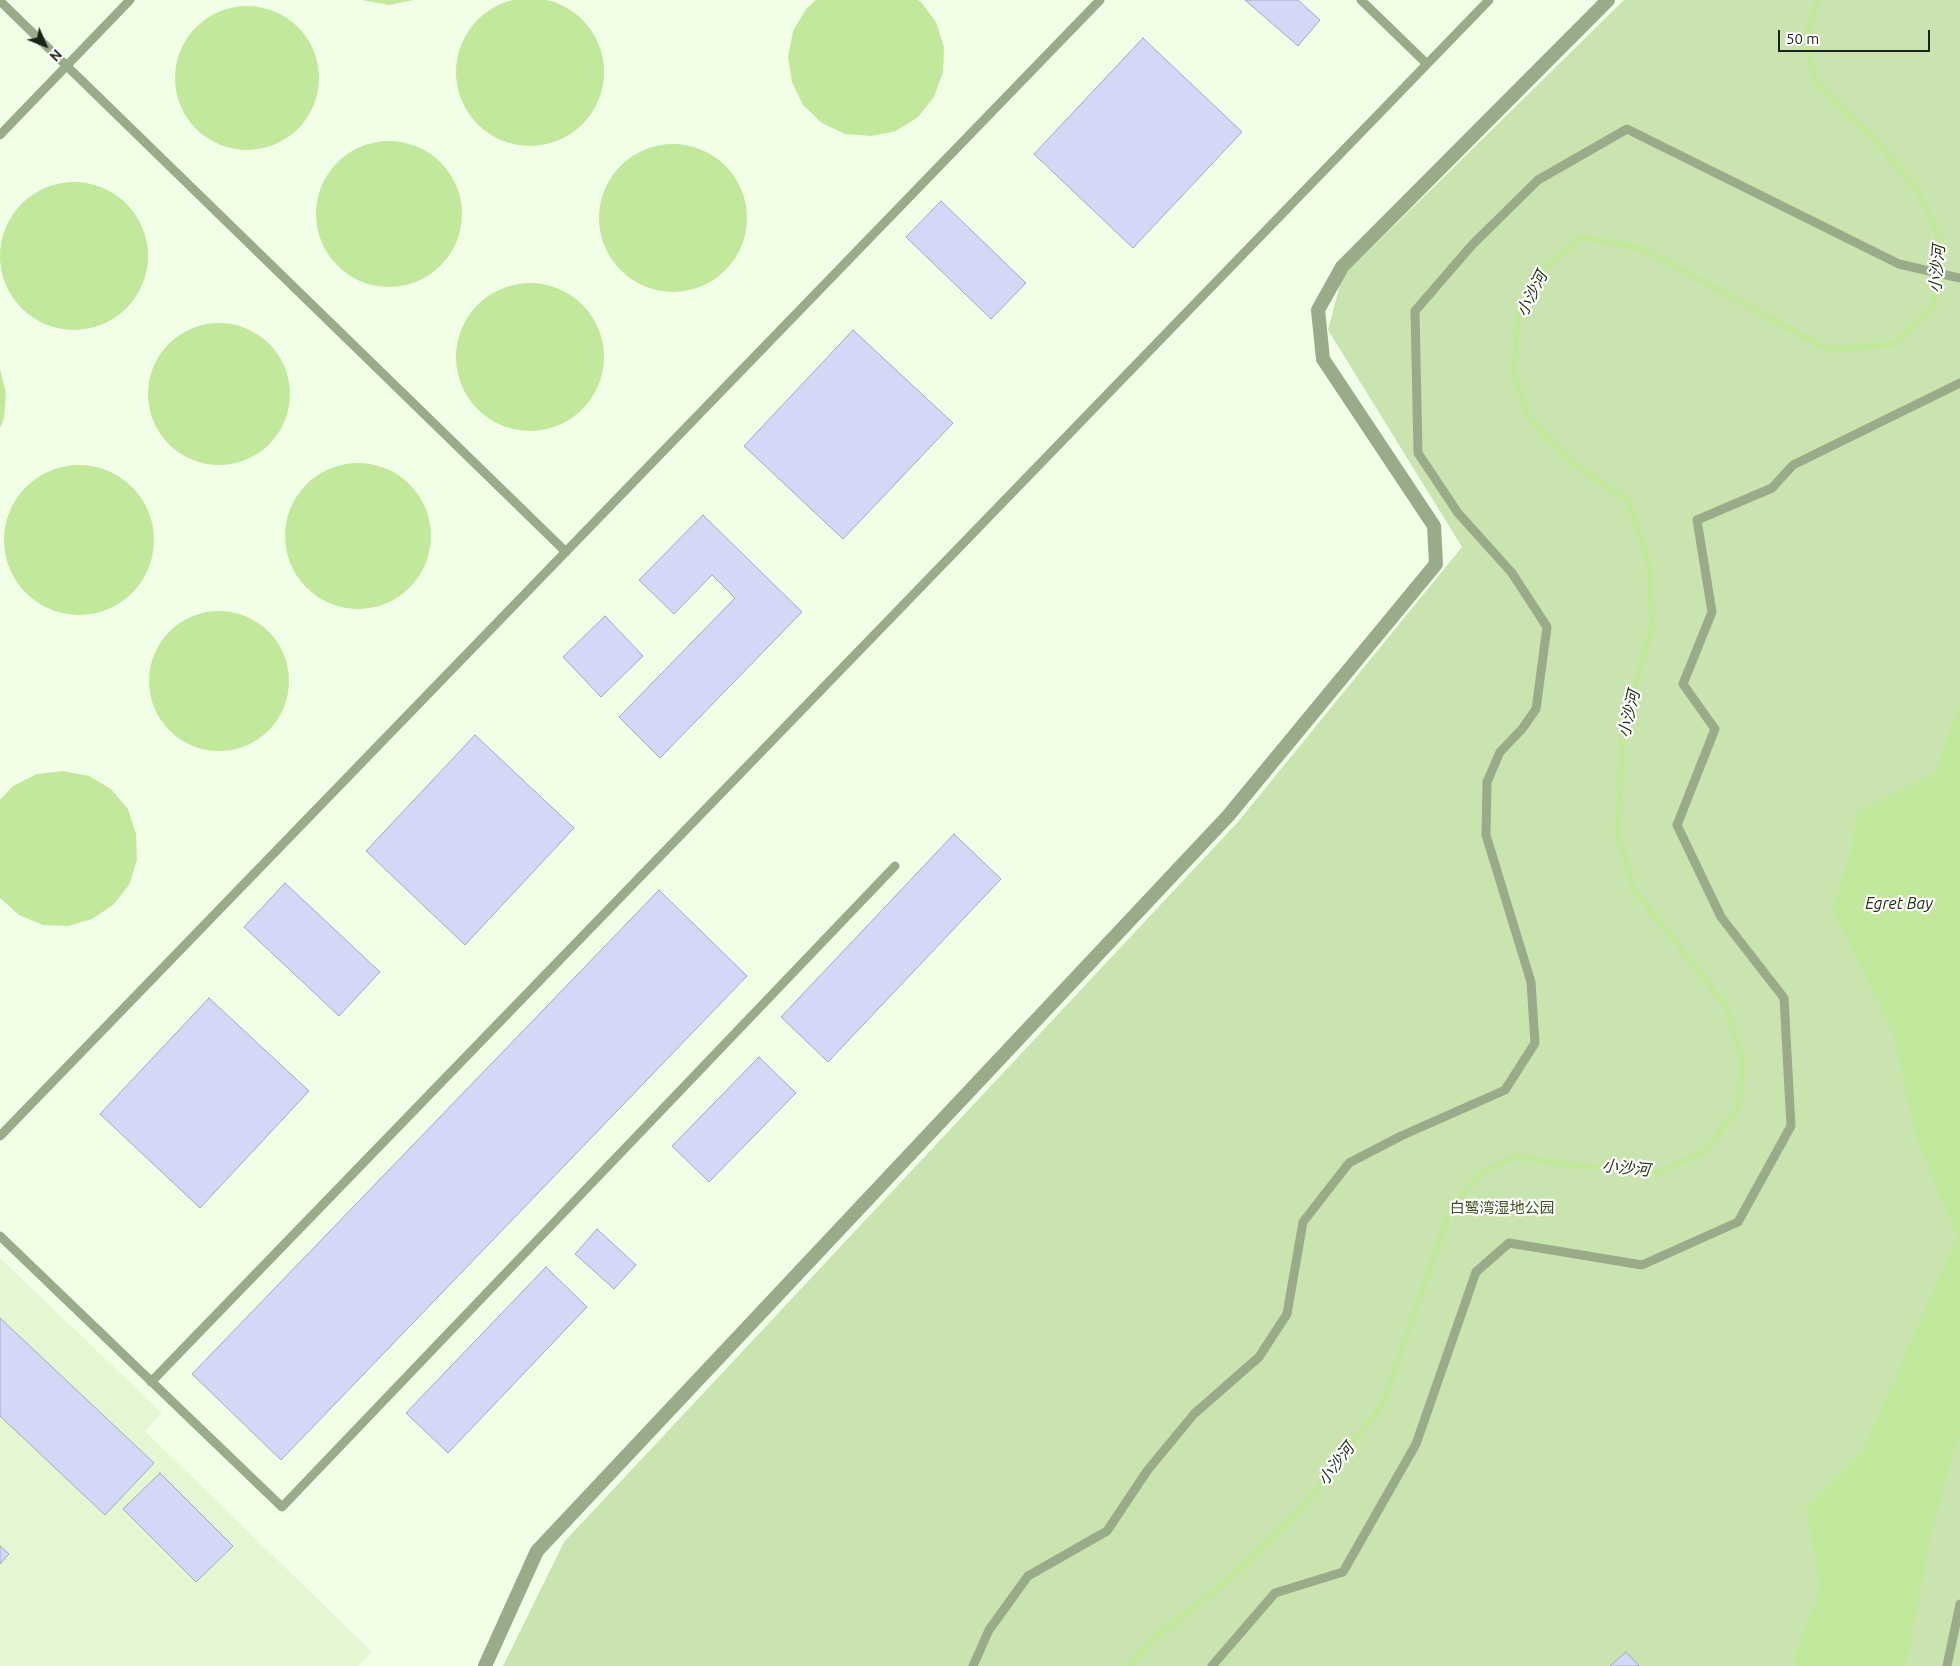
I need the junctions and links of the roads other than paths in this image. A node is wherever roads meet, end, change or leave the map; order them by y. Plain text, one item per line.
1 (130, 0) edge
2 (1100, 0) edge
3 (1361, 0) edge
4 (1489, 0) edge
5 (1608, 0) edge
6 (0, 1) edge
7 (1427, 64) junction
8 (66, 66) junction
9 (0, 135) edge
10 (1960, 278) edge
11 (1960, 383) edge
12 (566, 552) junction
13 (895, 866) dead end
14 (0, 1136) edge
15 (0, 1236) edge
16 (151, 1382) junction
17 (1960, 1604) edge
18 (485, 1666) edge
19 (973, 1666) edge
20 (1212, 1666) edge
21 (1947, 1666) edge

1 - 8 lane
2 - 12 lane
3 - 7 lane
4 - 7 lane
5 - 18 street
6 - 8 lane
7 - 16 lane
8 - 9 lane
8 - 12 lane
10 - 19 lane
11 - 20 lane
12 - 14 lane
13 - 16 lane
15 - 16 lane
17 - 21 lane

